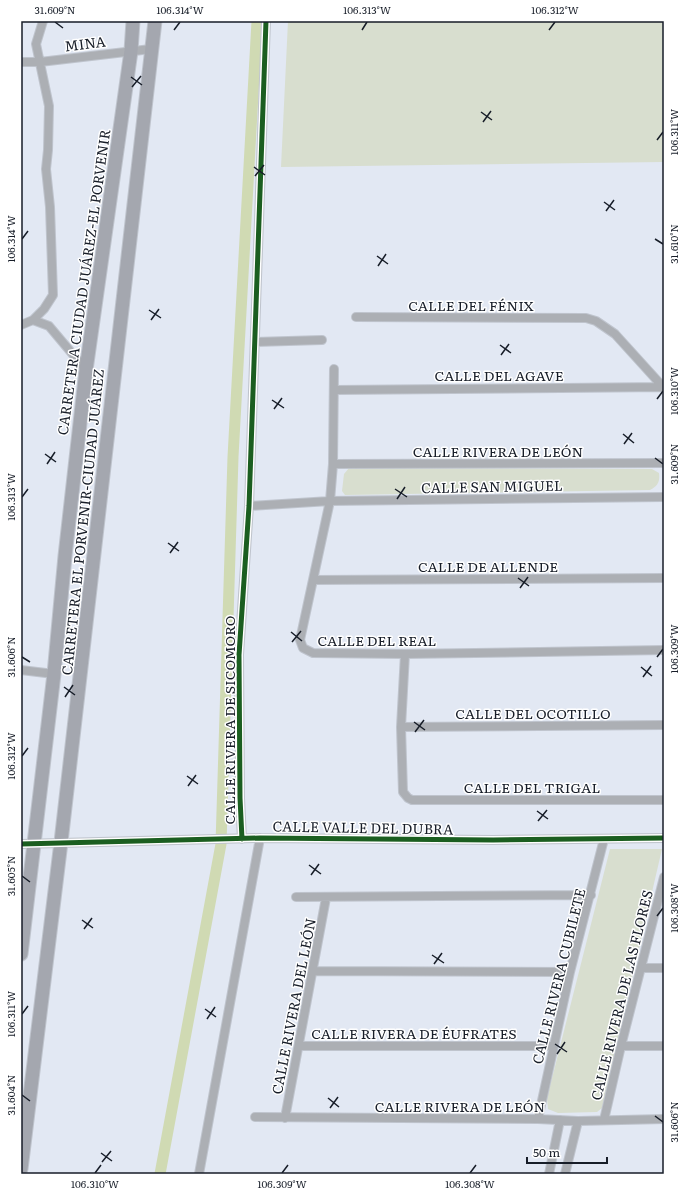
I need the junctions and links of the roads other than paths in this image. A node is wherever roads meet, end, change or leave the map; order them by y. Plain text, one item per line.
1 (43, 21) edge
2 (134, 21) edge
3 (155, 21) edge
4 (266, 21) edge
5 (151, 49) junction
6 (131, 51) junction
7 (21, 62) edge
8 (40, 62) junction
9 (356, 317) dead end
10 (33, 320) junction
11 (21, 325) edge
12 (322, 340) dead end
13 (255, 342) junction
14 (334, 369) dead end
15 (86, 370) junction
16 (664, 388) edge
17 (335, 390) junction
18 (664, 463) edge
19 (333, 464) junction
20 (664, 497) edge
21 (330, 501) junction
22 (249, 506) junction
23 (664, 578) edge
24 (313, 580) junction
25 (664, 650) edge
26 (405, 654) junction
27 (21, 670) edge
28 (54, 674) junction
29 (664, 725) edge
30 (402, 727) junction
31 (664, 800) edge
32 (260, 838) junction
33 (664, 838) edge
34 (238, 839) junction
35 (604, 839) junction
36 (61, 842) junction
37 (21, 844) edge
38 (35, 844) junction
39 (664, 877) edge
40 (591, 895) junction
41 (662, 896) edge
42 (296, 897) dead end
43 (326, 898) junction
44 (22, 934) edge
45 (21, 954) edge
46 (642, 968) junction
47 (664, 968) edge
48 (313, 971) junction
49 (570, 972) junction
50 (299, 1046) junction
51 (553, 1046) junction
52 (621, 1046) junction
53 (664, 1046) edge
54 (255, 1117) dead end
55 (285, 1118) junction
56 (538, 1119) junction
57 (664, 1119) edge
58 (560, 1120) junction
59 (604, 1120) junction
60 (578, 1121) junction
61 (21, 1169) edge
62 (199, 1174) edge
63 (549, 1174) edge
64 (565, 1174) edge

1 - 8 street
2 - 6 main road, CARRETERA CIUDAD JUÁREZ-EL PORVENIR
3 - 5 main road, CARRETERA EL PORVENIR-CIUDAD JUÁREZ
4 - 13 street, CALLE RIVERA DE SICOMORO
5 - 6 street, MINA
5 - 36 main road, CARRETERA EL PORVENIR-CIUDAD JUÁREZ
6 - 8 street, MINA
6 - 15 main road, CARRETERA CIUDAD JUÁREZ-EL PORVENIR
7 - 8 street, MINA
8 - 10 street
9 - 16 street, CALLE DEL FÉNIX
10 - 11 street
10 - 15 street
12 - 13 street
13 - 22 street, CALLE RIVERA DE SICOMORO
14 - 17 street, CALLE DEL REAL
15 - 28 main road, CARRETERA CIUDAD JUÁREZ-EL PORVENIR
16 - 17 street, CALLE DEL AGAVE
17 - 19 street, CALLE DEL REAL
18 - 19 street, CALLE RIVERA DE LEÓN
19 - 21 street, CALLE DEL REAL
20 - 21 street, CALLE SAN MIGUEL
21 - 22 street, CALLE SAN MIGUEL
21 - 24 street, CALLE DEL REAL
22 - 34 street, CALLE RIVERA DE SICOMORO
23 - 24 street, CALLE DE ALLENDE
24 - 26 street, CALLE DEL REAL
25 - 26 street, CALLE DEL REAL
26 - 30 street
27 - 28 street
28 - 38 main road, CARRETERA CIUDAD JUÁREZ-EL PORVENIR
29 - 30 street, CALLE DEL OCOTILLO
30 - 31 street, CALLE DEL TRIGAL
32 - 34 street, CALLE VALLE DEL DUBRA
32 - 35 street, CALLE VALLE DEL DUBRA
32 - 62 street
33 - 35 street, CALLE VALLE DEL DUBRA
34 - 36 street, CALLE VALLE DEL DUBRA
35 - 40 street, CALLE RIVERA CUBILETE
36 - 38 street, CALLE VALLE DEL DUBRA
36 - 61 main road, CARRETERA EL PORVENIR-CIUDAD JUÁREZ
37 - 38 street, CALLE VALLE DEL DUBRA
38 - 44 main road, CARRETERA CIUDAD JUÁREZ-EL PORVENIR
39 - 41 street, CALLE RIVERA DE LAS FLORES
40 - 43 street
40 - 49 street, CALLE RIVERA CUBILETE
41 - 46 street, CALLE RIVERA DE LAS FLORES
42 - 43 street
43 - 48 street, CALLE RIVERA DEL LEÓN
44 - 45 main road, CARRETERA CIUDAD JUÁREZ-EL PORVENIR
46 - 47 street
46 - 52 street, CALLE RIVERA DE LAS FLORES
48 - 49 street
48 - 50 street, CALLE RIVERA DEL LEÓN
49 - 51 street, CALLE RIVERA CUBILETE
50 - 51 street, CALLE RIVERA DE ÉUFRATES
50 - 55 street, CALLE RIVERA DEL LEÓN
51 - 56 street, CALLE RIVERA CUBILETE
52 - 53 street
52 - 59 street, CALLE RIVERA DE LAS FLORES
54 - 55 street, CALLE RIVERA DE LEÓN
55 - 56 street, CALLE RIVERA DE LEÓN
56 - 58 street, CALLE RIVERA DE LEÓN
57 - 59 street, CALLE RIVERA DE LEÓN
58 - 60 street, CALLE RIVERA DE LEÓN
58 - 63 street
59 - 60 street, CALLE RIVERA DE LEÓN
60 - 64 street

